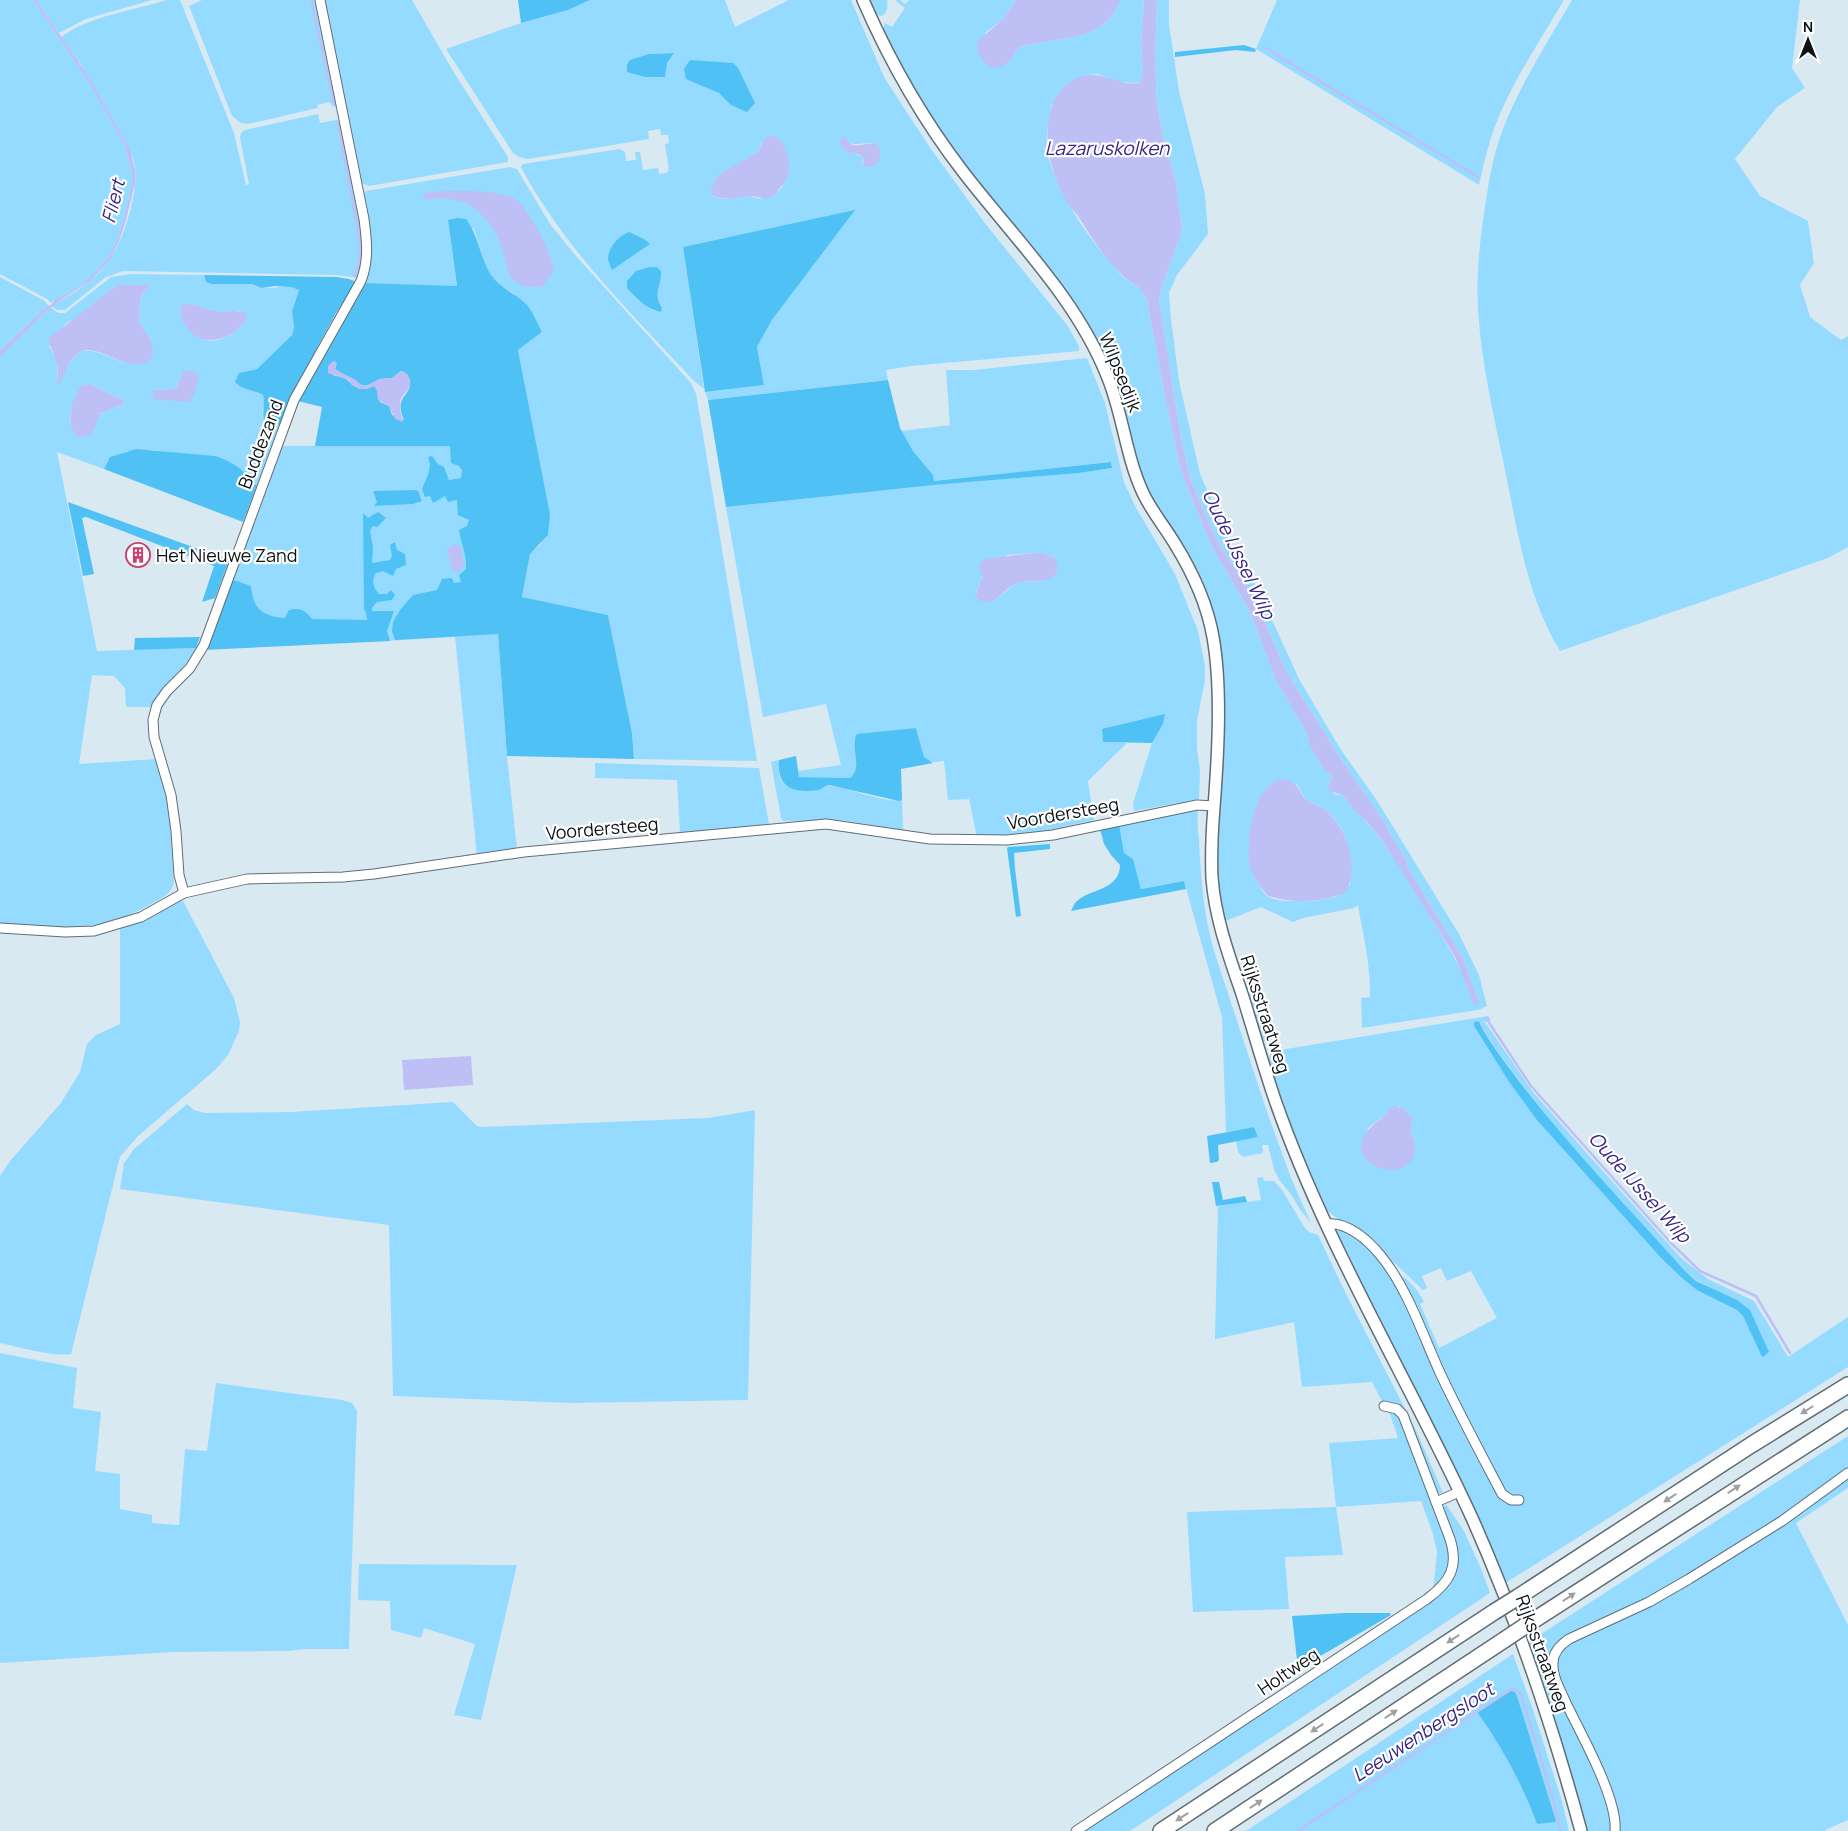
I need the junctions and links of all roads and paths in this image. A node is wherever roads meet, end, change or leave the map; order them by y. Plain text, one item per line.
1 (320, 0) edge
2 (863, 0) edge
3 (1214, 806) junction
4 (184, 893) junction
5 (0, 928) edge
6 (1327, 1224) junction
7 (1848, 1385) edge
8 (1384, 1406) dead end
9 (1848, 1418) edge
10 (1848, 1472) edge
11 (1459, 1492) junction
12 (1519, 1500) dead end
13 (1436, 1502) junction
14 (1076, 1831) edge
15 (1161, 1831) edge
16 (1215, 1831) edge
17 (1581, 1831) edge
18 (1615, 1831) edge

1 - 4 street, Buddezand
2 - 3 main road, Wilpsedijk
3 - 4 street, Voordersteeg
3 - 6 main road, Rijksstraatweg
4 - 5 street, Voordersteeg
6 - 11 main road, Rijksstraatweg
6 - 12 street
7 -> 15 highway, bridge
8 - 13 street
16 -> 9 highway, bridge
10 - 18 street
11 - 13 street
11 - 17 main road, Rijksstraatweg
13 - 14 street, Holtweg

